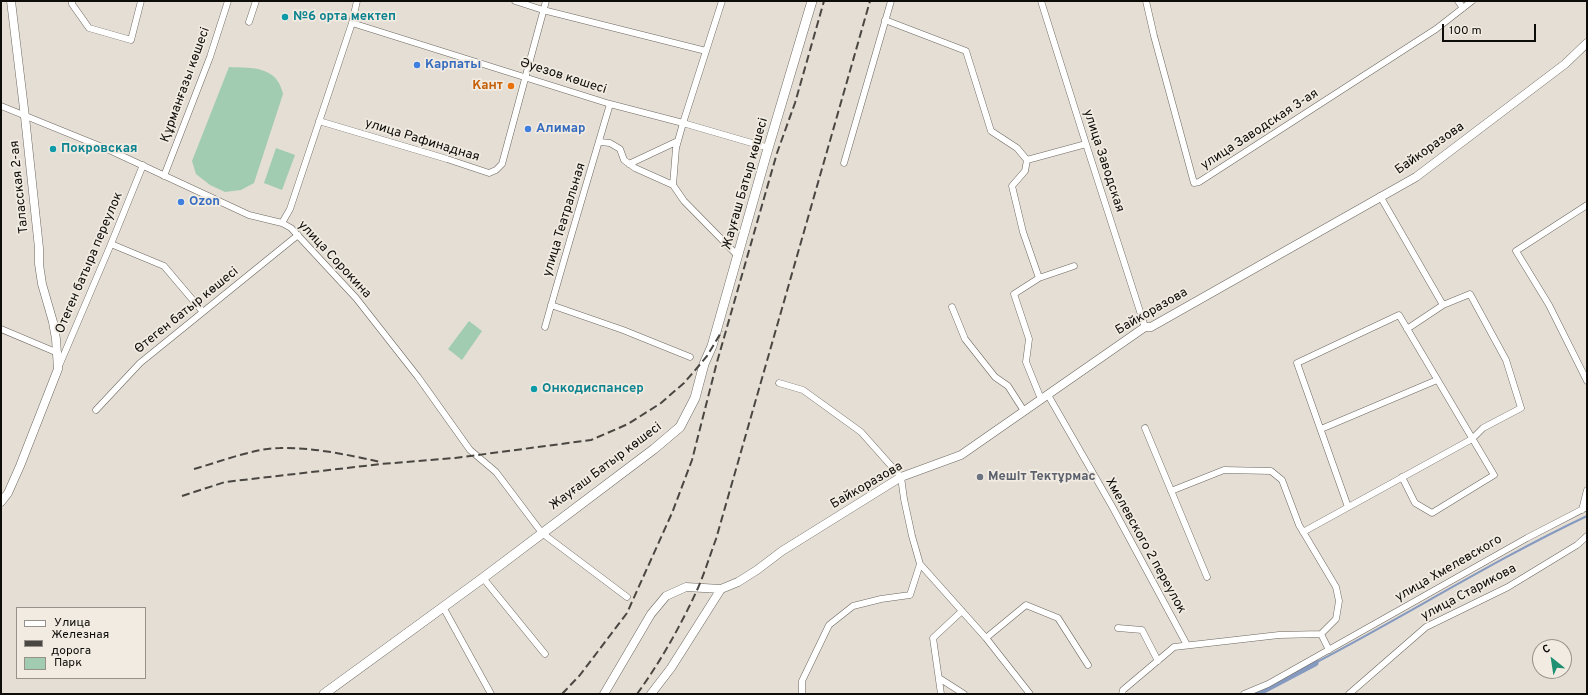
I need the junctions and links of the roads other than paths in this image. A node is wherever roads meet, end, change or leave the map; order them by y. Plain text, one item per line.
1 (11, 1) edge
2 (72, 1) edge
3 (141, 1) edge
4 (228, 1) edge
5 (256, 1) edge
6 (357, 1) edge
7 (515, 1) edge
8 (546, 1) edge
9 (722, 1) edge
10 (812, 1) edge
11 (891, 1) edge
12 (1042, 1) edge
13 (1146, 1) edge
14 (1458, 1) edge
15 (1472, 1) edge
16 (1463, 8) junction
17 (543, 10) junction
18 (885, 20) junction
19 (249, 22) dead end
20 (352, 23) junction
21 (1587, 43) edge
22 (706, 51) junction
23 (526, 77) junction
24 (610, 104) junction
25 (1, 106) edge
26 (25, 117) junction
27 (318, 121) junction
28 (683, 123) junction
29 (678, 141) junction
30 (600, 142) junction
31 (1086, 144) junction
32 (769, 148) junction
33 (1027, 160) junction
34 (844, 163) dead end
35 (629, 164) junction
36 (143, 165) junction
37 (164, 176) junction
38 (673, 185) junction
39 (1380, 196) junction
40 (1587, 205) edge
41 (282, 223) junction
42 (298, 235) junction
43 (111, 244) junction
44 (738, 256) junction
45 (1074, 266) dead end
46 (1039, 278) junction
47 (551, 304) junction
48 (1443, 305) junction
49 (952, 308) dead end
50 (203, 312) junction
51 (545, 327) dead end
52 (1146, 327) junction
53 (1, 329) edge
54 (1407, 329) junction
55 (58, 353) junction
56 (690, 357) dead end
57 (58, 369) junction
58 (1437, 380) junction
59 (1587, 381) edge
60 (779, 383) dead end
61 (1044, 397) junction
62 (96, 410) dead end
63 (1024, 411) junction
64 (1145, 428) dead end
65 (1321, 429) junction
66 (1472, 439) junction
67 (901, 477) junction
68 (1402, 477) junction
69 (1587, 490) edge
70 (1171, 491) junction
71 (1, 502) edge
72 (1348, 507) junction
73 (1584, 509) edge
74 (1303, 532) junction
75 (542, 533) junction
76 (1587, 536) edge
77 (920, 564) junction
78 (1207, 577) dead end
79 (483, 578) junction
80 (721, 589) junction
81 (627, 597) dead end
82 (444, 607) junction
83 (962, 611) junction
84 (1118, 628) dead end
85 (1321, 634) junction
86 (986, 638) junction
87 (1187, 645) junction
88 (1329, 650) junction
89 (545, 654) dead end
90 (1158, 661) junction
91 (1088, 665) dead end
92 (939, 678) junction
93 (324, 694) edge
94 (491, 694) edge
95 (604, 694) edge
96 (651, 694) edge
97 (802, 694) edge
98 (941, 694) edge
99 (964, 694) edge
100 (1030, 694) edge
101 (1122, 694) edge
102 (1244, 694) edge
103 (1349, 694) edge

1 - 26 street, Таласская 2-ая
2 - 3 street
4 - 37 street, Құрманғазы көшесі
5 - 19 street
6 - 20 street
7 - 17 street
8 - 17 street, улица Рафинадная
9 - 22 street
10 - 32 main road, Жауғаш Батыр көшесі
11 - 18 street
12 - 31 street, улица Заводская
13 - 16 street, улица Заводская 3-ая
14 - 16 street
15 - 16 street, улица Заводская 3-ая
17 - 22 street
17 - 23 street, улица Рафинадная
18 - 33 street
18 - 34 street
20 - 23 street, Әуезов көшесі
20 - 27 street
21 - 39 street, Байкоразова
22 - 28 street
23 - 24 street, Әуезов көшесі
23 - 27 street, улица Рафинадная
24 - 28 street, Әуезов көшесі
24 - 30 street, улица Театральная
25 - 26 street, улица Сорокина
26 - 36 street, улица Сорокина
26 - 55 street, Таласская 2-ая
27 - 41 street
28 - 29 street
28 - 32 street, Әуезов көшесі
29 - 35 street
29 - 38 street
30 - 35 street
30 - 47 street, улица Театральная
31 - 33 street
31 - 52 street, улица Заводская
32 - 44 main road, Жауғаш Батыр көшесі
33 - 46 street
35 - 38 street
36 - 37 street, улица Сорокина
36 - 43 street, Отеген батыра переулок
37 - 41 street, улица Сорокина
38 - 44 street
39 - 48 street
39 - 52 street, Байкоразова
40 - 59 street
41 - 42 street, улица Сорокина
42 - 50 street, Өтеген батыр көшесі
42 - 75 street, улица Сорокина
43 - 50 street
43 - 57 street, Отеген батыра переулок
44 - 75 main road, Жауғаш Батыр көшесі
45 - 46 street
46 - 61 street, Хмелевского 2 переулок
47 - 51 street, улица Театральная
47 - 56 street
48 - 54 street
48 - 66 street
49 - 63 street
50 - 62 street, Өтеген батыр көшесі
52 - 61 street, Байкоразова
53 - 55 street
54 - 58 street
54 - 65 street
55 - 57 street, Таласская 2-ая
57 - 71 street
58 - 65 street
58 - 66 street
60 - 67 street
61 - 63 street, Байкоразова
61 - 87 street, Хмелевского 2 переулок
63 - 67 street, Байкоразова
64 - 70 street
65 - 72 street
66 - 68 street
66 - 68 street
67 - 77 street
67 - 80 street, Байкоразова
68 - 72 street
69 - 73 street, улица Хмелевского
70 - 74 street
70 - 78 street
72 - 74 street
73 - 88 street, улица Хмелевского
74 - 85 street
75 - 79 main road, Жауғаш Батыр көшесі
75 - 81 street, улица Сорокина
76 - 103 street, улица Старикова
77 - 83 street
77 - 97 street
79 - 82 main road, Жауғаш Батыр көшесі
79 - 89 street
80 - 95 street, Байкоразова
80 - 96 street
82 - 93 main road, Жауғаш Батыр көшесі
82 - 94 street
83 - 86 street
83 - 92 street
84 - 90 street
85 - 87 street
85 - 88 street
86 - 91 street
86 - 100 street
87 - 90 street
88 - 102 street, улица Хмелевского
90 - 101 street
92 - 98 street
92 - 99 street

